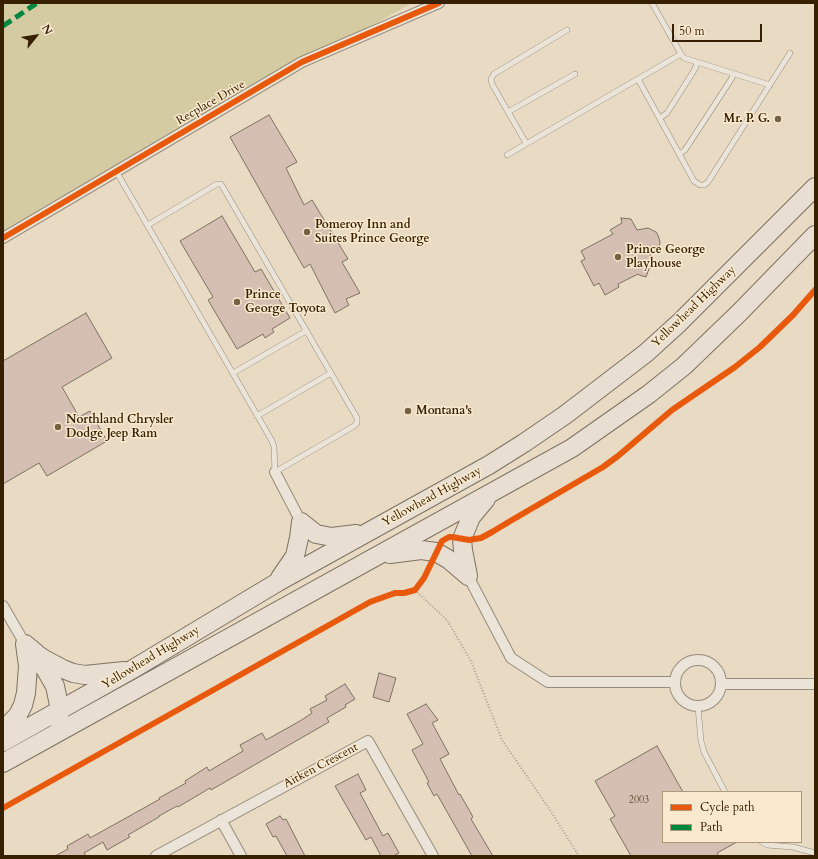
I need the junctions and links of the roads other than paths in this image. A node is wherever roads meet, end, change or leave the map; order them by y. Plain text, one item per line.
1 (439, 3) edge
2 (652, 3) edge
3 (567, 30) dead end
4 (790, 53) dead end
5 (681, 54) junction
6 (697, 63) junction
7 (575, 74) dead end
8 (733, 74) junction
9 (638, 80) junction
10 (770, 85) junction
11 (508, 112) junction
12 (660, 118) junction
13 (526, 143) junction
14 (679, 154) junction
15 (507, 155) dead end
16 (116, 171) junction
17 (815, 187) edge
18 (148, 225) junction
19 (815, 235) edge
20 (3, 238) edge
21 (815, 248) edge
22 (739, 313) junction
23 (306, 331) junction
24 (233, 373) junction
25 (331, 373) junction
26 (257, 416) junction
27 (274, 472) junction
28 (491, 492) junction
29 (301, 522) junction
30 (371, 531) junction
31 (378, 556) junction
32 (468, 576) junction
33 (278, 582) junction
34 (3, 606) edge
35 (30, 648) junction
36 (132, 669) junction
37 (675, 682) junction
38 (722, 684) junction
39 (815, 684) edge
40 (698, 707) junction
41 (60, 710) junction
42 (3, 731) edge
43 (3, 742) edge
44 (9, 760) edge
45 (724, 791) edge
46 (220, 820) junction
47 (764, 843) edge
48 (815, 853) edge
49 (156, 856) edge
50 (241, 856) edge
51 (433, 856) edge

1 - 16 street, Recplace Drive
2 - 5 lane
3 - 11 lane
4 - 10 lane
5 - 6 lane
5 - 9 lane
6 - 8 lane
6 - 12 lane
7 - 11 lane
8 - 10 lane
8 - 14 lane
9 - 12 lane
9 - 13 lane
10 - 14 lane
11 - 13 lane
12 - 14 lane
13 - 15 lane
16 - 18 lane
16 - 20 street, Recplace Drive
17 - 30 highway, Yellowhead Highway
18 - 23 lane
18 - 24 lane
19 - 22 highway, Yellowhead Highway
21 - 22 highway
22 - 28 highway, Yellowhead Highway
23 - 24 lane
23 - 25 lane
24 - 26 lane
25 - 26 lane
25 - 27 lane
26 - 27 lane
27 - 29 street
28 - 31 highway, Yellowhead Highway
28 - 32 highway
29 - 30 highway
29 - 33 highway
30 - 33 highway, Yellowhead Highway
31 - 32 highway
31 - 44 highway, Yellowhead Highway
32 - 37 street
33 - 36 highway, Yellowhead Highway
34 - 35 street
35 - 36 highway
35 - 41 highway
35 - 42 highway
36 - 41 highway, Yellowhead Highway
37 - 38 street
37 - 40 street
38 - 39 street
38 - 40 street
40 - 45 lane
41 - 43 highway, Yellowhead Highway
41 - 44 highway
46 - 49 street
46 - 50 street
46 - 51 street, Aitken Crescent
47 - 48 lane

